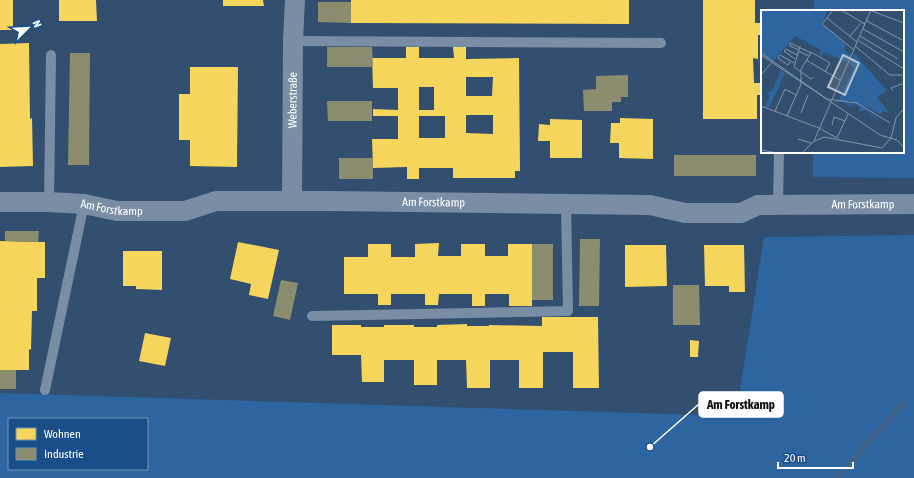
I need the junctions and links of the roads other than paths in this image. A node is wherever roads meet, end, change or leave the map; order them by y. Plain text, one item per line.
1 (295, 0) edge
2 (293, 42) junction
3 (660, 43) dead end
4 (51, 56) dead end
5 (779, 153) edge
6 (292, 200) junction
7 (0, 202) edge
8 (49, 202) junction
9 (84, 204) junction
10 (566, 204) junction
11 (778, 204) junction
12 (914, 204) edge
13 (312, 316) dead end
14 (45, 390) dead end

1 - 2 street, Weberstraße
2 - 3 lane
2 - 6 street, Weberstraße
4 - 8 lane
5 - 11 lane
6 - 9 street, Am Forstkamp
6 - 10 street, Am Forstkamp
7 - 8 street, Am Forstkamp
8 - 9 street, Am Forstkamp
9 - 14 lane
10 - 11 street, Am Forstkamp
10 - 13 lane
11 - 12 street, Am Forstkamp

